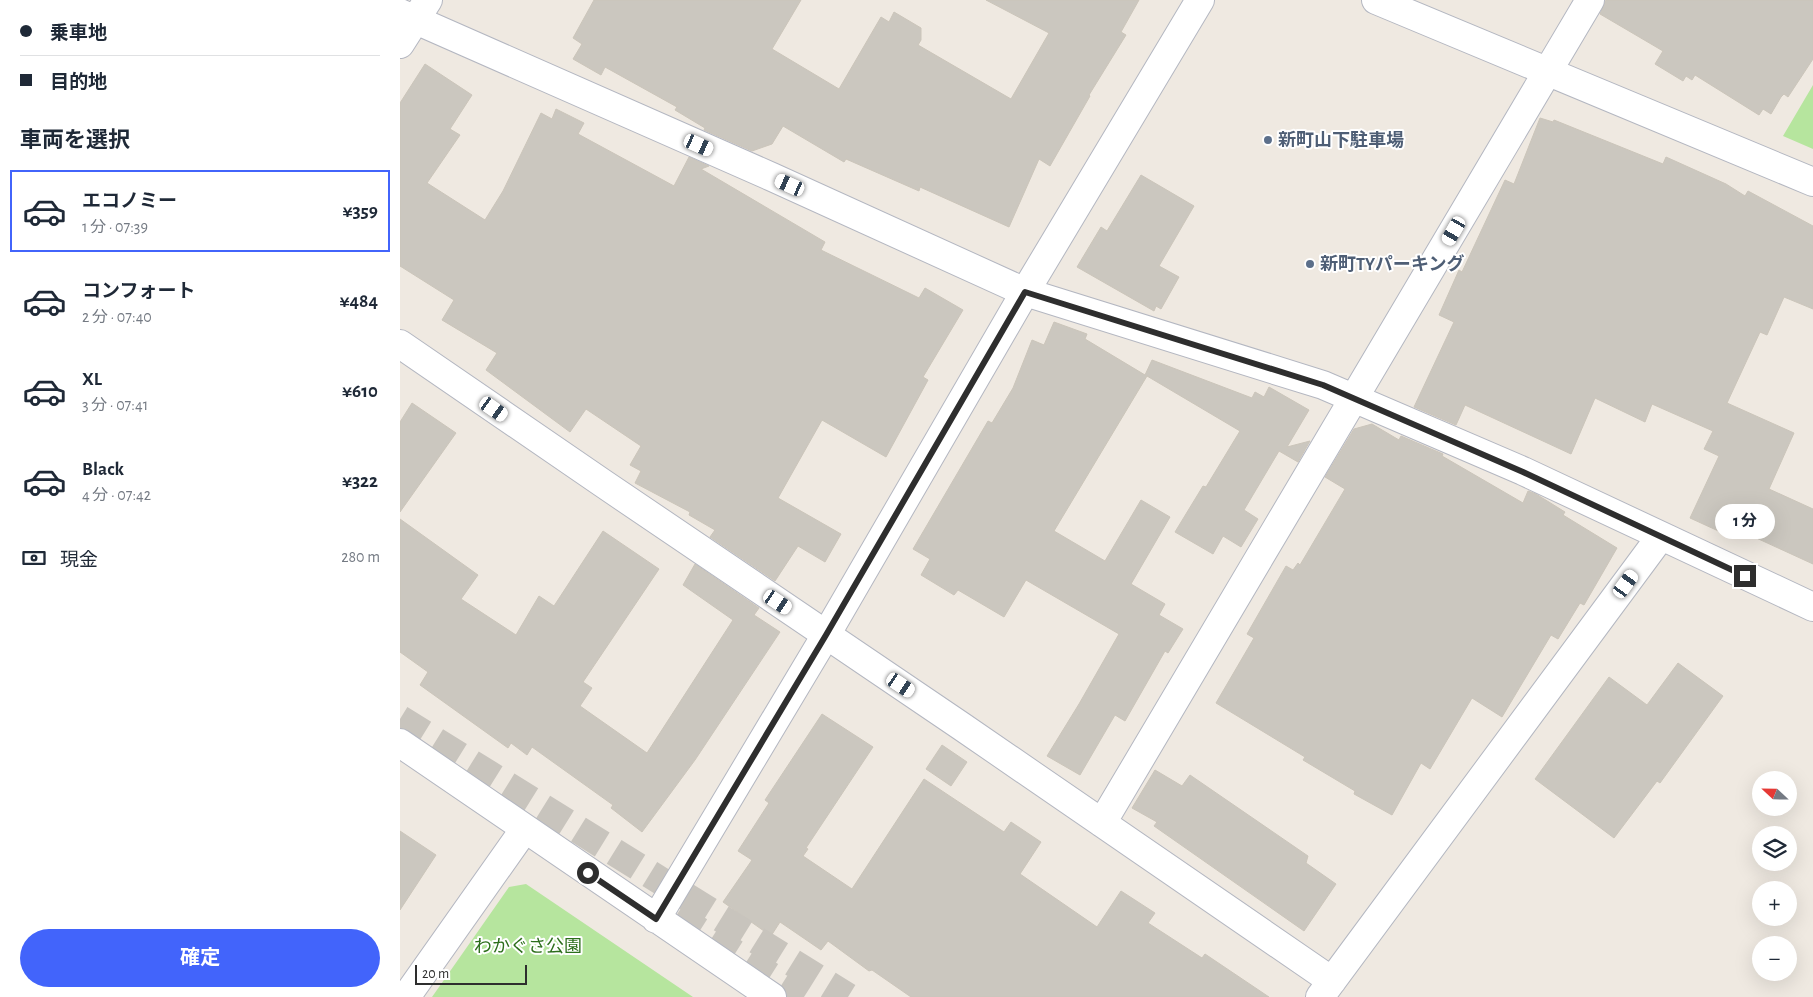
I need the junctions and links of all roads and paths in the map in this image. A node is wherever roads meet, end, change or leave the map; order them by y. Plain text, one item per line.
1 (1200, 0) edge
2 (1376, 0) edge
3 (1590, 0) edge
4 (415, 11) edge
5 (400, 44) edge
6 (1547, 71) junction
7 (1813, 182) edge
8 (1025, 292) junction
9 (400, 344) edge
10 (1354, 398) junction
11 (1661, 536) junction
12 (1813, 607) edge
13 (826, 635) junction
14 (400, 743) edge
15 (1102, 823) junction
16 (524, 830) junction
17 (656, 919) junction
18 (1326, 989) edge
19 (406, 997) edge
20 (772, 997) edge

1 - 8 street
2 - 6 street
3 - 6 street
4 - 5 street
4 - 8 street
6 - 7 street
6 - 10 street
8 - 10 street
8 - 13 street
9 - 13 street
10 - 11 street
10 - 15 street
11 - 12 street
11 - 18 street
13 - 15 street
13 - 17 street
14 - 16 street
15 - 18 street
16 - 17 street
16 - 19 street
17 - 20 street

